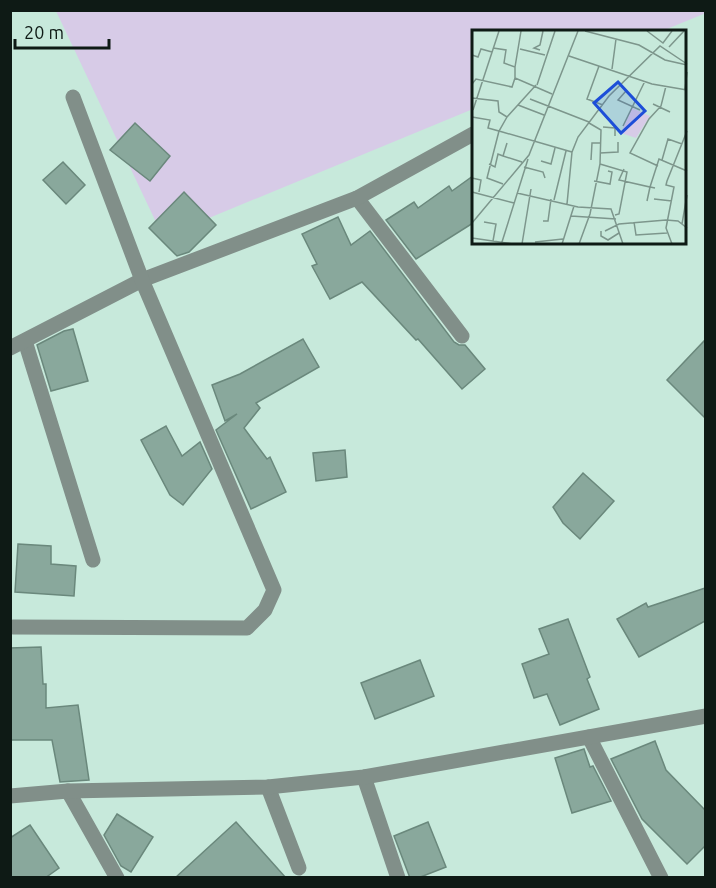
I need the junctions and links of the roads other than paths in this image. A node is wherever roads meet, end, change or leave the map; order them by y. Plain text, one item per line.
1 (73, 97) dead end
2 (472, 135) edge
3 (357, 198) junction
4 (142, 280) junction
5 (462, 336) dead end
6 (25, 340) junction
7 (10, 348) edge
8 (93, 560) dead end
9 (13, 627) dead end
10 (705, 716) edge
11 (589, 737) junction
12 (364, 777) junction
13 (268, 787) junction
14 (68, 791) junction
15 (10, 795) edge
16 (299, 868) dead end
17 (114, 877) edge
18 (398, 878) edge
19 (661, 878) edge

1 - 4 street
2 - 3 street
3 - 4 street
3 - 5 street
4 - 6 street
4 - 9 street
6 - 7 street
6 - 8 street
10 - 11 street
11 - 12 street
11 - 19 street
12 - 13 street
12 - 18 street
13 - 14 street
13 - 16 street
14 - 15 street
14 - 17 street

